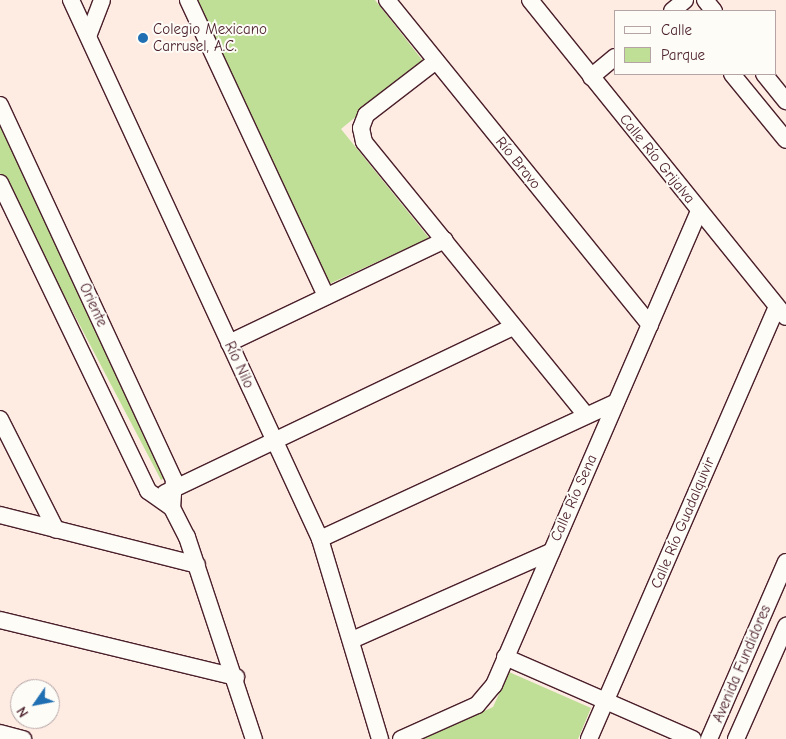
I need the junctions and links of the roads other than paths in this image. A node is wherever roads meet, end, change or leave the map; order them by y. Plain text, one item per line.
1 (72, 0) edge
2 (102, 0) edge
3 (188, 0) edge
4 (530, 0) edge
5 (705, 0) edge
6 (395, 3) edge
7 (713, 10) edge
8 (89, 34) junction
9 (614, 58) edge
10 (436, 61) junction
11 (733, 75) edge
12 (765, 75) edge
13 (591, 77) junction
14 (786, 101) edge
15 (0, 106) edge
16 (786, 140) edge
17 (0, 183) edge
18 (699, 211) junction
19 (444, 240) junction
20 (326, 296) junction
21 (782, 312) edge
22 (650, 325) junction
23 (513, 328) junction
24 (229, 343) junction
25 (616, 402) junction
26 (586, 415) junction
27 (0, 419) edge
28 (274, 440) junction
29 (174, 489) junction
30 (155, 498) junction
31 (172, 508) junction
32 (0, 515) edge
33 (56, 530) junction
34 (320, 538) junction
35 (551, 552) junction
36 (786, 562) edge
37 (197, 565) junction
38 (0, 620) edge
39 (786, 626) edge
40 (352, 640) junction
41 (505, 657) junction
42 (236, 677) junction
43 (606, 700) junction
44 (0, 733) edge
45 (24, 739) edge
46 (254, 739) edge
47 (380, 739) edge
48 (400, 739) edge
49 (589, 739) edge
50 (693, 739) edge
51 (709, 739) edge
52 (736, 739) edge

1 - 8 street, Río Nilo
2 - 8 street
3 - 20 street
4 - 13 street, Calle Río Grijalva
5 - 7 street
6 - 10 street, Río Bravo
8 - 24 street, Río Nilo
9 - 13 street
10 - 19 street
10 - 22 street, Río Bravo
11 - 16 street
12 - 14 street
13 - 18 street, Calle Río Grijalva
15 - 29 street, Oriente
17 - 30 street, Oriente
18 - 21 street, Calle Río Grijalva
18 - 22 street, Calle Río Sena
19 - 20 street
19 - 23 street
20 - 24 street
21 - 43 street, Calle Río Guadalquivir
22 - 25 street, Calle Río Sena
23 - 26 street
23 - 28 street
24 - 28 street, Río Nilo
25 - 26 street
25 - 35 street, Calle Río Sena
26 - 34 street
27 - 33 street
28 - 29 street
28 - 34 street, Río Nilo
29 - 30 street
29 - 31 street, Oriente
30 - 31 street
31 - 37 street, Oriente
32 - 33 street
33 - 37 street
34 - 40 street, Río Nilo
35 - 40 street
35 - 41 street, Calle Río Sena
36 - 51 street, Avenida Fundidores
37 - 42 street, Oriente
38 - 42 street
39 - 52 street, Avenida Fundidores
40 - 47 street, Río Nilo
41 - 43 street
41 - 48 street, Calle Río Sena
42 - 46 street, Oriente
43 - 49 street, Calle Río Guadalquivir
43 - 50 street
44 - 45 street

